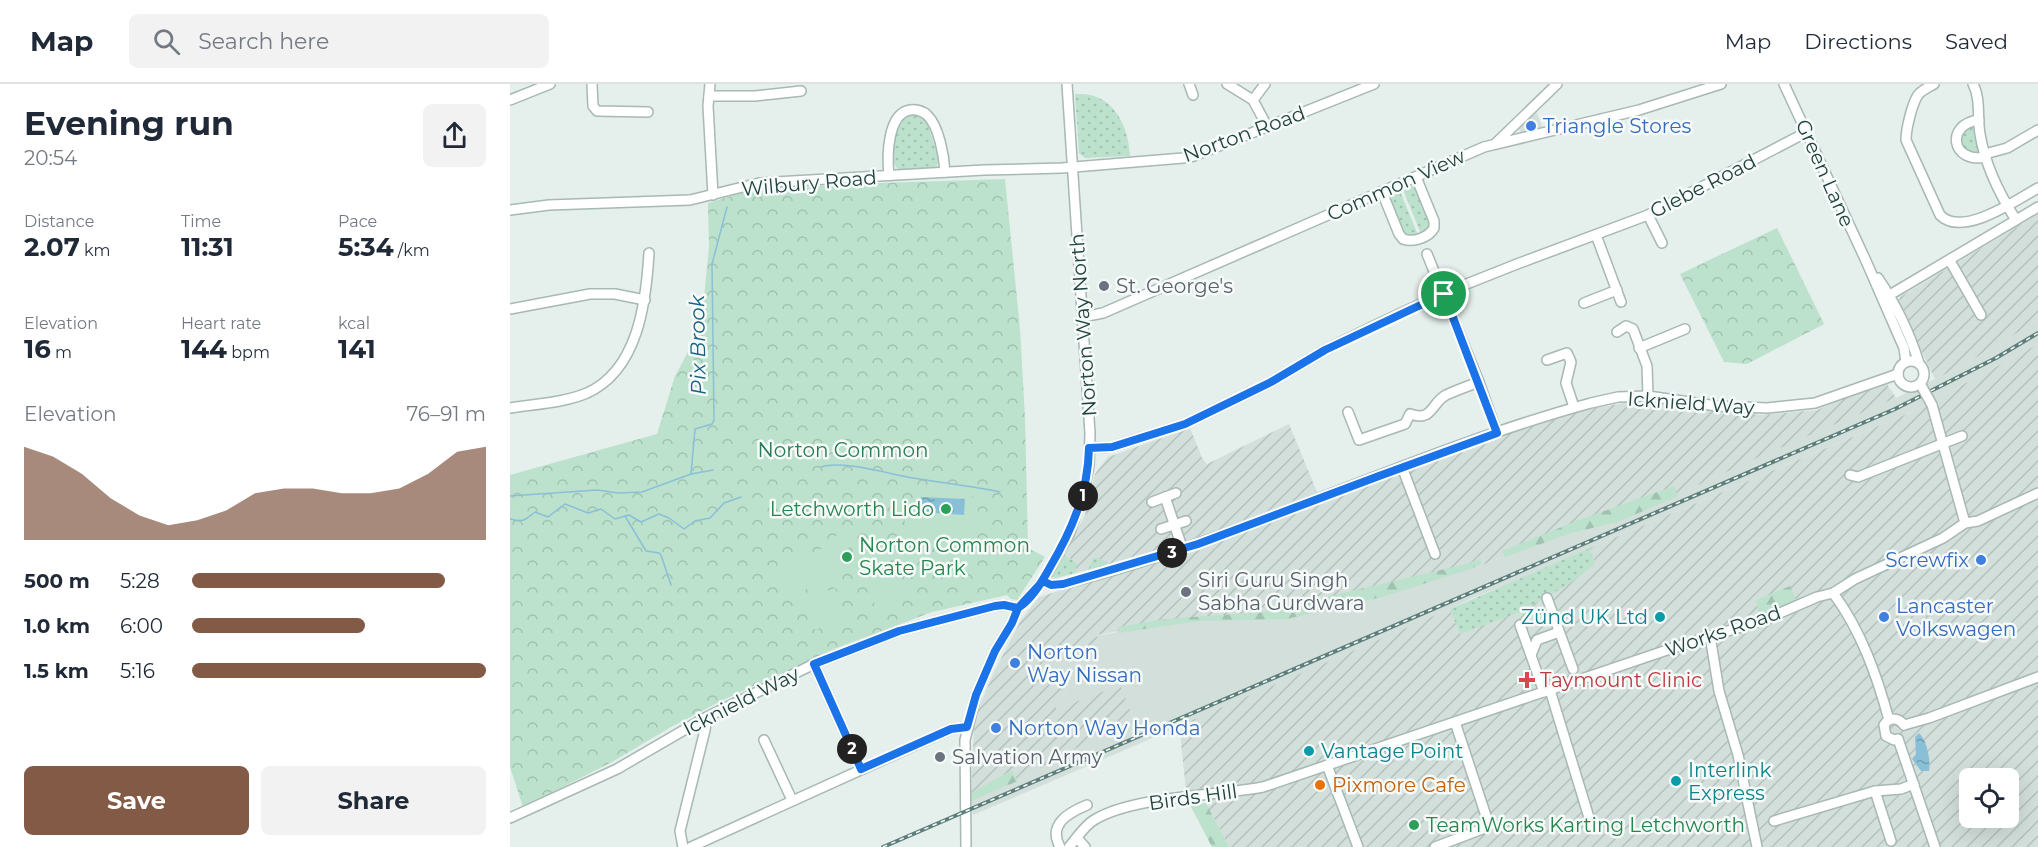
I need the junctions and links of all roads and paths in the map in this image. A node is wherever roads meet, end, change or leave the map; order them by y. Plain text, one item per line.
1 (519, 84) edge
2 (550, 84) edge
3 (592, 84) edge
4 (710, 84) edge
5 (1067, 84) edge
6 (1189, 84) edge
7 (1227, 84) edge
8 (1265, 84) edge
9 (1557, 84) edge
10 (1720, 84) edge
11 (1784, 84) edge
12 (1934, 84) edge
13 (1973, 84) edge
14 (1369, 85) edge
15 (801, 92) dead end
16 (523, 94) junction
17 (1193, 95) dead end
18 (709, 96) junction
19 (510, 100) edge
20 (1253, 100) junction
21 (648, 112) dead end
22 (1979, 120) junction
23 (1268, 128) junction
24 (2038, 130) edge
25 (1807, 132) junction
26 (1496, 143) junction
27 (1986, 156) junction
28 (1073, 167) junction
29 (945, 172) junction
30 (889, 175) junction
31 (1416, 177) junction
32 (2038, 188) edge
33 (1382, 192) junction
34 (713, 195) junction
35 (2007, 206) junction
36 (2038, 207) edge
37 (510, 210) edge
38 (1648, 214) junction
39 (2016, 220) junction
40 (1596, 235) junction
41 (1662, 243) dead end
42 (1424, 246) junction
43 (649, 253) dead end
44 (1950, 261) junction
45 (1617, 290) junction
46 (1444, 294) junction
47 (1886, 297) junction
48 (645, 300) junction
49 (1621, 302) dead end
50 (1584, 303) dead end
51 (510, 309) edge
52 (1981, 315) dead end
53 (1082, 317) junction
54 (1684, 329) dead end
55 (1617, 332) dead end
56 (1639, 348) junction
57 (1547, 360) dead end
58 (1906, 362) junction
59 (1919, 363) junction
60 (1898, 374) junction
61 (1479, 382) junction
62 (1921, 386) junction
63 (1648, 396) junction
64 (1574, 407) junction
65 (510, 408) edge
66 (1348, 412) dead end
67 (1497, 433) junction
68 (1962, 436) dead end
69 (1944, 442) junction
70 (1089, 448) junction
71 (1402, 467) junction
72 (1850, 475) dead end
73 (2038, 493) edge
74 (1176, 494) dead end
75 (1165, 497) junction
76 (1152, 502) dead end
77 (1186, 521) dead end
78 (1965, 523) junction
79 (1174, 525) junction
80 (1161, 530) dead end
81 (1183, 550) junction
82 (1435, 554) dead end
83 (1043, 581) junction
84 (1833, 593) junction
85 (1547, 598) dead end
86 (1018, 608) junction
87 (1520, 625) dead end
88 (1559, 632) junction
89 (1710, 636) junction
90 (1531, 655) junction
91 (814, 664) junction
92 (1573, 669) dead end
93 (2038, 677) edge
94 (1547, 691) junction
95 (703, 719) junction
96 (1889, 720) junction
97 (1455, 722) junction
98 (1904, 725) junction
99 (967, 727) junction
100 (1898, 739) junction
101 (764, 740) dead end
102 (1327, 765) junction
103 (861, 769) junction
104 (1914, 784) junction
105 (1875, 791) junction
106 (792, 800) junction
107 (1087, 805) dead end
108 (510, 818) edge
109 (1774, 821) dead end
110 (1591, 824) dead end
111 (1077, 837) junction
112 (1891, 841) dead end
113 (683, 847) edge
114 (691, 847) edge
115 (966, 847) edge
116 (1060, 847) edge
117 (1069, 847) edge
118 (1085, 847) edge
119 (1358, 847) edge
120 (1435, 847) edge
121 (1757, 847) edge
122 (1935, 847) edge

1 - 16 street
2 - 16 street
3 - 21 street
4 - 18 street
5 - 28 street, Norton Way North
6 - 17 street
7 - 20 street
8 - 20 street
9 - 26 street
10 - 26 street, Common View
11 - 25 street, Green Lane
12 - 35 street
13 - 22 street
14 - 23 street, Norton Road
15 - 18 street
16 - 19 street
18 - 34 street
20 - 23 street
22 - 27 street
22 - 27 street
23 - 28 street, Norton Road
24 - 27 street
25 - 38 street, Glebe Road
25 - 47 street, Green Lane
26 - 31 street, Common View
27 - 35 street
28 - 29 street, Wilbury Road
28 - 53 street, Norton Way North
29 - 30 street, Wilbury Road
29 - 30 street
30 - 34 street, Wilbury Road
31 - 33 street, Common View
31 - 42 street
32 - 35 street
33 - 42 street
33 - 53 street, Common View
34 - 37 street, Wilbury Road
35 - 39 street
36 - 39 street
38 - 40 street, Glebe Road
38 - 41 street
39 - 44 street
40 - 45 street
40 - 46 street, Glebe Road
42 - 46 street
43 - 48 street
44 - 47 street
44 - 52 street
45 - 49 street
45 - 50 street
46 - 61 street
46 - 70 street, Glebe Road
47 - 58 street, Green Lane
47 - 59 street, Green Lane
48 - 51 street
48 - 65 street
53 - 70 street, Norton Way North
54 - 56 street
55 - 56 street
56 - 63 street
57 - 64 street
58 - 59 street
58 - 60 street
59 - 62 street, Green Lane
60 - 62 street
60 - 63 street, Icknield Way
61 - 66 street
61 - 67 street
62 - 69 street, Green Lane, bridge
63 - 64 street, Icknield Way
64 - 67 street, Icknield Way
67 - 71 street, Icknield Way
68 - 69 street
69 - 72 street
69 - 78 street, Green Lane
70 - 83 street, Norton Way North
71 - 81 street, Icknield Way
71 - 82 street
73 - 78 street, Works Road
74 - 75 street
75 - 76 street
75 - 79 street
77 - 79 street
78 - 84 street, Works Road
79 - 80 street
79 - 81 street
81 - 83 street, Icknield Way
83 - 86 street, Norton Way North
84 - 89 street, Works Road
84 - 96 street
85 - 88 street
86 - 91 street, Icknield Way
86 - 99 street, Norton Way North
87 - 90 street
88 - 90 street
88 - 92 street
89 - 94 street, Works Road
89 - 121 street
90 - 94 street
91 - 95 street, Icknield Way
91 - 103 street
93 - 98 street
94 - 97 street, Works Road
94 - 110 street
95 - 108 street, Icknield Way
95 - 113 street
96 - 98 street
96 - 100 street
97 - 102 street, Works Road
97 - 120 street
98 - 100 street
99 - 103 street
99 - 115 street, Norton Way North
100 - 104 street
101 - 106 street
102 - 111 street, Birds Hill
102 - 119 street
103 - 106 street
104 - 105 street
104 - 122 street
105 - 109 street
105 - 112 street
106 - 114 street
107 - 116 street
111 - 117 street, Birds Hill
111 - 118 street

